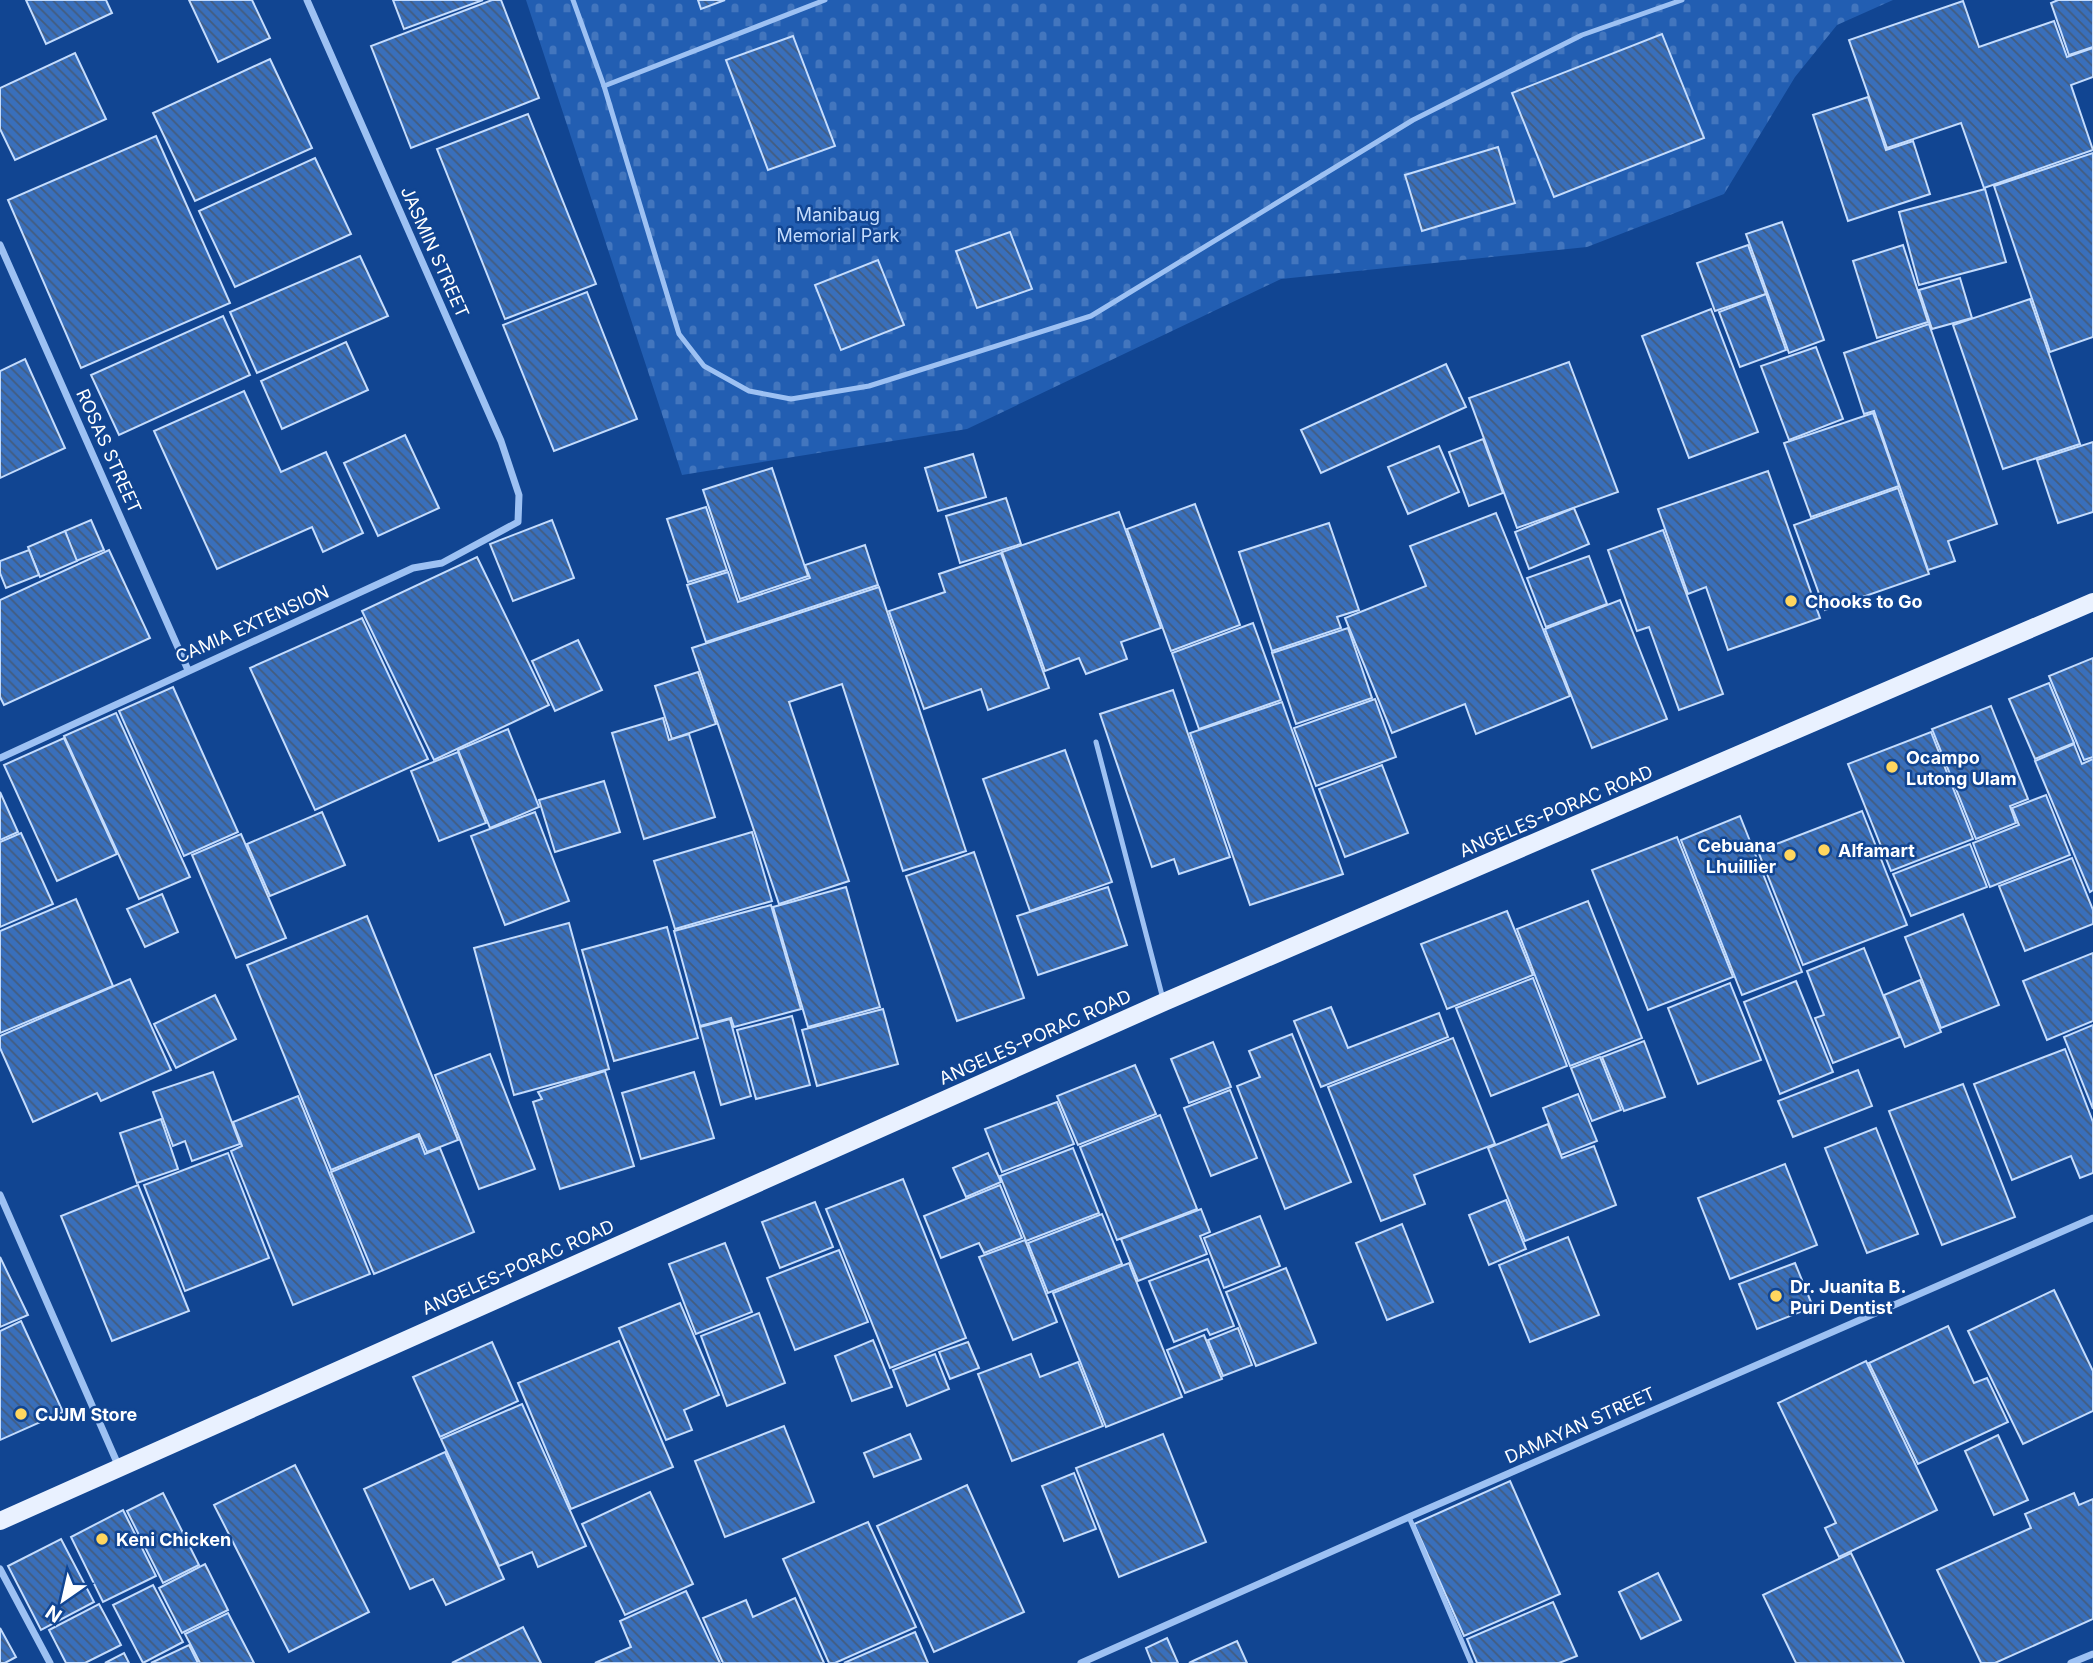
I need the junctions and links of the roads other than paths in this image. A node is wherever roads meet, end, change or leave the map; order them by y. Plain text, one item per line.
1 (307, 0) edge
2 (573, 0) edge
3 (825, 0) edge
4 (1682, 0) edge
5 (604, 86) junction
6 (0, 245) edge
7 (518, 522) joint
8 (2093, 602) edge
9 (188, 670) junction
10 (1096, 742) dead end
11 (0, 758) edge
12 (1164, 1002) junction
13 (0, 1195) edge
14 (2093, 1218) edge
15 (119, 1468) junction
16 (1409, 1517) junction
17 (0, 1521) edge
18 (0, 1569) edge
19 (2093, 1654) edge
20 (50, 1663) edge
21 (1082, 1663) edge
22 (1471, 1663) edge
23 (2071, 1663) edge

1 - 7 street, JASMIN STREET
2 - 5 lane
3 - 5 lane
4 - 5 lane
6 - 9 street, ROSAS STREET
7 - 9 street, CAMIA EXTENSION
8 - 12 main road, ANGELES-PORAC ROAD
9 - 11 street, CAMIA EXTENSION
10 - 12 lane
12 - 15 main road, ANGELES-PORAC ROAD
13 - 15 street
14 - 16 street, DAMAYAN STREET
15 - 17 main road, ANGELES-PORAC ROAD
16 - 21 street, DAMAYAN STREET
16 - 22 lane
18 - 20 street
19 - 23 street

